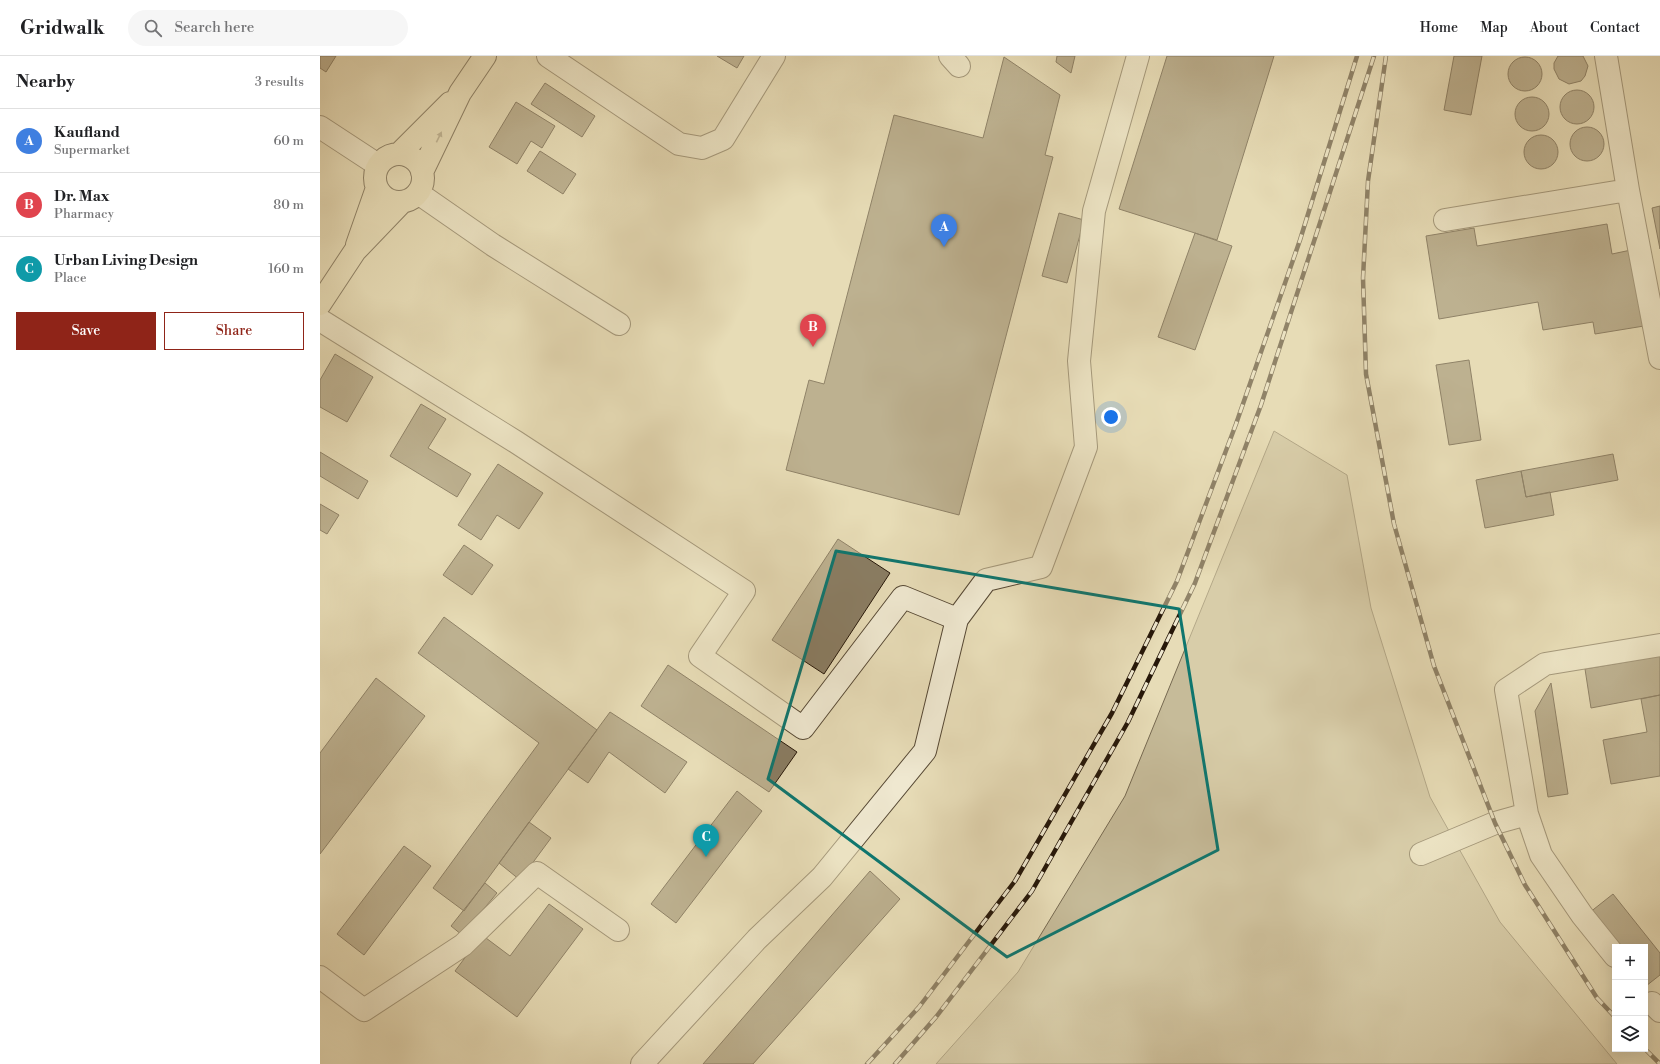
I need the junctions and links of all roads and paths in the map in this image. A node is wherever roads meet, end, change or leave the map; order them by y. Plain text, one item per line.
1 (485, 56) edge
2 (548, 56) edge
3 (774, 56) edge
4 (1138, 56) edge
5 (1606, 56) edge
6 (460, 93) junction
7 (320, 127) edge
8 (399, 154) junction
9 (378, 165) junction
10 (376, 188) junction
11 (414, 189) junction
12 (1628, 190) junction
13 (1445, 220) dead end
14 (355, 250) junction
15 (320, 304) edge
16 (320, 320) edge
17 (618, 324) dead end
18 (1660, 358) edge
19 (957, 619) junction
20 (1660, 645) edge
21 (1527, 814) junction
22 (1421, 854) dead end
23 (618, 930) dead end
24 (1612, 952) edge
25 (320, 977) edge
26 (642, 1064) edge

1 - 6 main road
2 - 3 street
4 - 19 street
5 - 12 street
6 - 8 main road
11 -> 6 main road
7 - 9 street
8 - 9 main road
8 - 11 main road
9 - 10 main road
10 - 11 main road
10 - 14 main road
11 - 14 main road
11 - 17 street
12 - 13 street
12 - 18 street
14 - 15 main road
16 - 19 street
19 - 26 street
20 - 21 street
21 - 22 street
21 - 24 street
23 - 25 street

